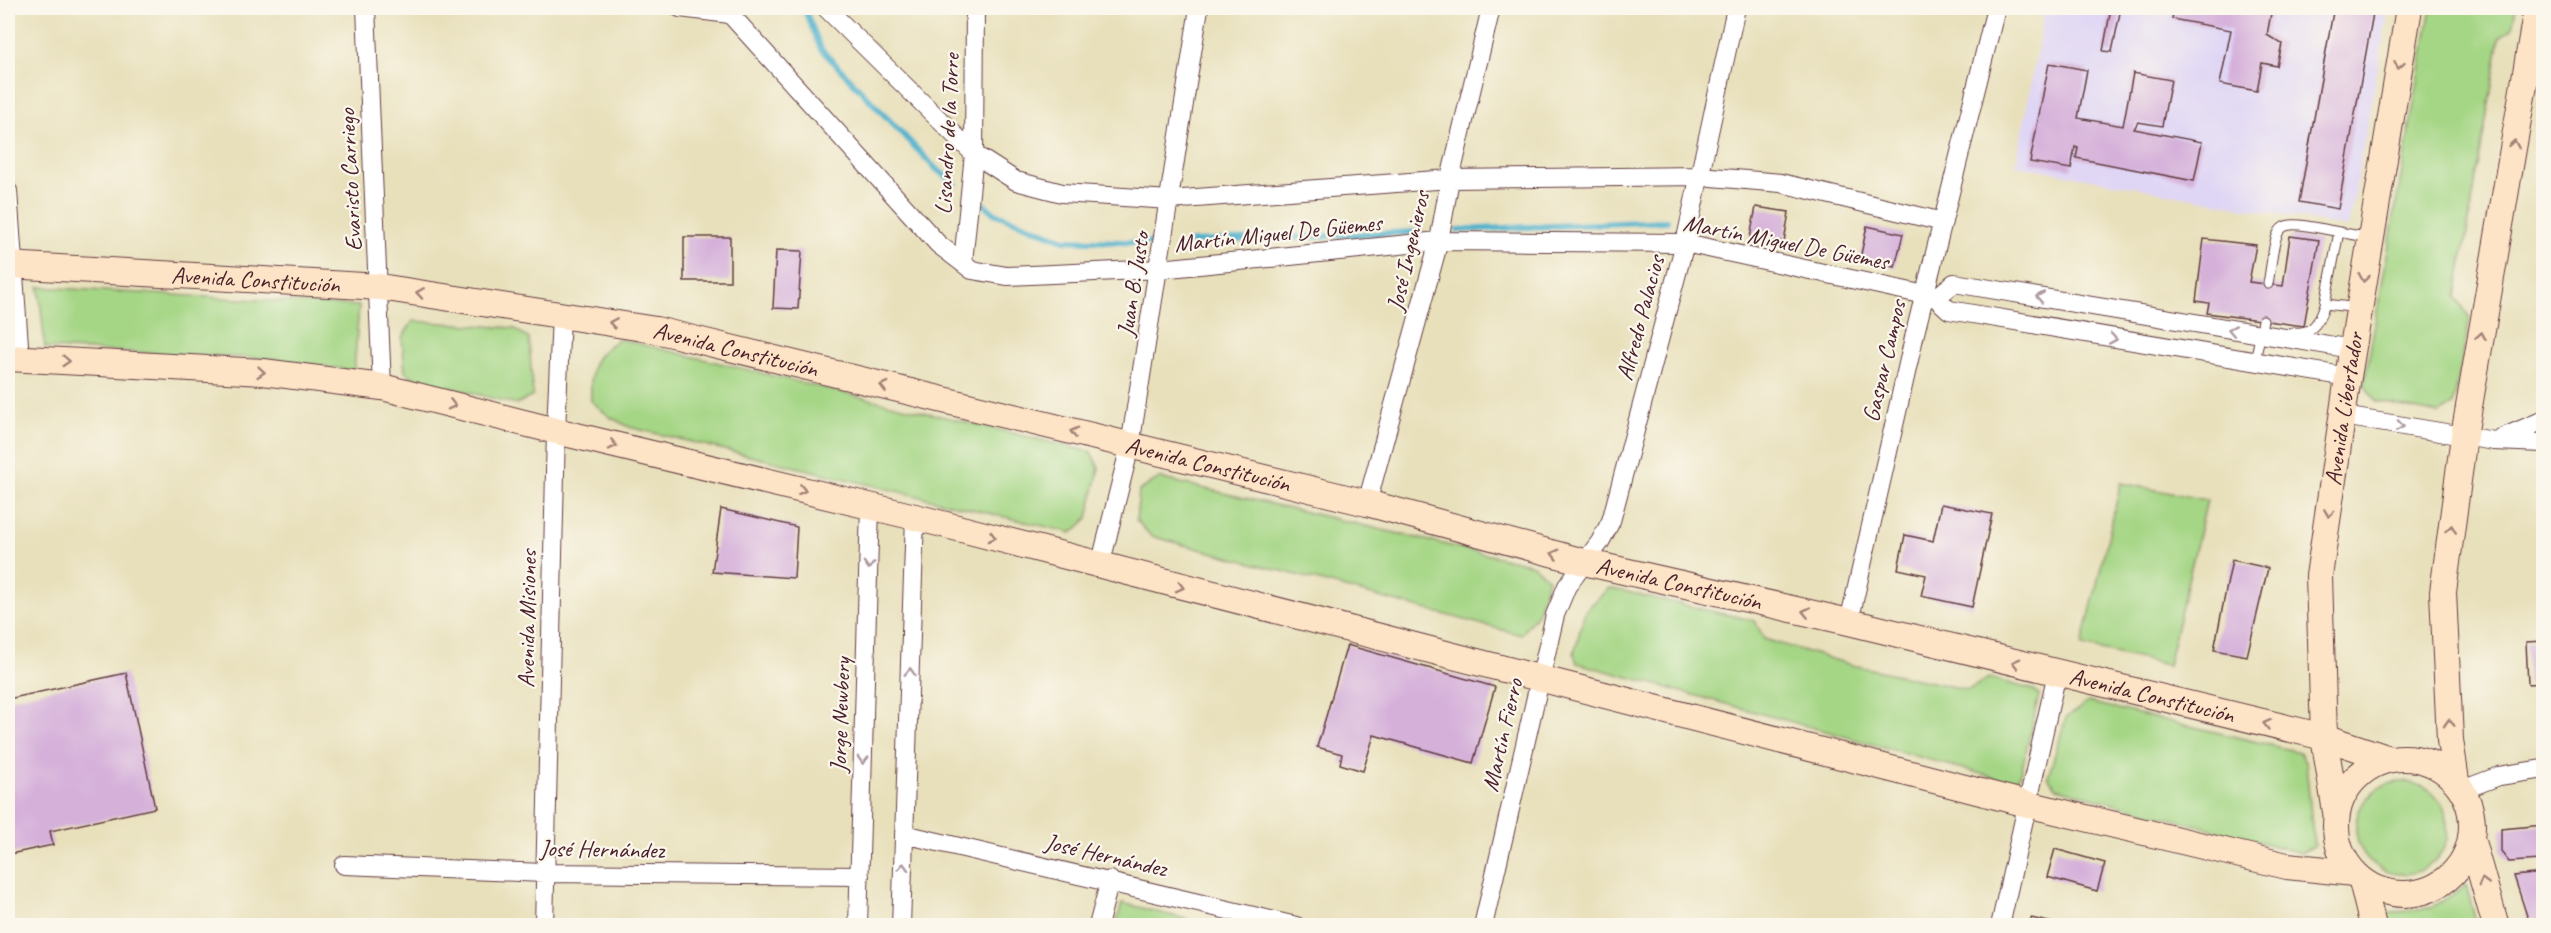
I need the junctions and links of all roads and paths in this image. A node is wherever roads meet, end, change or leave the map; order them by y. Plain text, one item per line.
1 (366, 8) edge
2 (680, 8) edge
3 (826, 8) edge
4 (975, 8) edge
5 (1199, 8) edge
6 (1491, 8) edge
7 (1736, 8) edge
8 (1996, 8) edge
9 (2409, 8) edge
10 (2537, 8) edge
11 (730, 11) edge
12 (974, 154) junction
13 (1700, 176) junction
14 (1450, 179) junction
15 (8, 191) edge
16 (1170, 200) junction
17 (1943, 222) junction
18 (2338, 232) junction
19 (2370, 238) junction
20 (1439, 241) junction
21 (1685, 243) junction
22 (963, 262) junction
23 (11, 265) edge
24 (1160, 269) junction
25 (2268, 284) dead end
26 (380, 287) junction
27 (1930, 296) junction
28 (2325, 304) junction
29 (2359, 308) junction
30 (561, 315) junction
31 (2262, 328) junction
32 (2352, 349) junction
33 (14, 359) edge
34 (2255, 363) junction
35 (2348, 377) junction
36 (382, 387) junction
37 (2343, 416) junction
38 (2544, 420) edge
39 (556, 431) junction
40 (2464, 436) junction
41 (2494, 441) junction
42 (2544, 442) edge
43 (1130, 446) junction
44 (1366, 503) junction
45 (870, 506) junction
46 (915, 517) junction
47 (1584, 562) junction
48 (1100, 566) junction
49 (1849, 622) junction
50 (2057, 673) junction
51 (1539, 679) junction
52 (2324, 737) junction
53 (2390, 759) junction
54 (2544, 769) edge
55 (2459, 785) junction
56 (2027, 804) junction
57 (2336, 812) junction
58 (904, 834) junction
59 (2471, 838) junction
60 (344, 865) dead end
61 (545, 873) junction
62 (860, 876) junction
63 (2358, 877) junction
64 (1110, 880) junction
65 (544, 926) edge
66 (858, 926) edge
67 (901, 926) edge
68 (1098, 926) edge
69 (1296, 926) edge
70 (1483, 926) edge
71 (2000, 926) edge
72 (2373, 926) edge
73 (2496, 926) edge

1 - 26 street, Evaristo Carriego
2 - 11 street
3 - 12 street, Martín Miguel De Güemes
4 - 12 street, Lisandro de la Torre
5 - 16 street, Juan B. Justo
6 - 14 street, José Ingenieros
7 - 13 street, Alfredo Palacios
8 - 17 street, Gaspar Campos
9 -> 19 main road, Avenida Libertador
40 -> 10 main road
11 - 22 street, Martín Miguel De Güemes
12 - 16 street, Martín Miguel De Güemes
12 - 22 street, Lisandro de la Torre
13 - 14 street, Martín Miguel De Güemes
13 - 17 street, Martín Miguel De Güemes
13 - 21 street, Alfredo Palacios
14 - 16 street, Martín Miguel De Güemes
14 - 20 street, José Ingenieros
15 - 23 street
16 - 24 street, Juan B. Justo
17 - 27 street, Gaspar Campos
18 - 19 lane
18 - 25 lane
18 - 28 lane
19 -> 29 main road, Avenida Libertador
20 - 21 street, Martín Miguel De Güemes
20 - 24 street, Martín Miguel De Güemes
20 - 44 street, José Ingenieros
21 - 27 street, Martín Miguel De Güemes
21 - 47 street, Alfredo Palacios
22 - 24 street, Martín Miguel De Güemes
23 - 26 main road, Avenida Constitución
23 - 33 street
24 - 43 street, Juan B. Justo
30 -> 26 main road, Avenida Constitución
26 - 36 street, Evaristo Carriego
31 -> 27 street
27 -> 34 street, Martín Miguel De Güemes
27 - 49 street, Gaspar Campos
28 - 29 lane
28 - 31 lane
29 - 32 main road, Avenida Libertador
30 - 39 street, Avenida Misiones
43 -> 30 main road, Avenida Constitución
31 - 32 street
31 - 34 lane
32 - 35 main road, Avenida Libertador
33 -> 36 main road
34 - 35 street, Martín Miguel De Güemes
35 - 37 main road, Avenida Libertador
36 -> 39 main road
37 -> 40 street
37 -> 52 main road, Avenida Libertador
38 - 41 street
39 -> 45 main road
39 - 61 street, Avenida Misiones
40 - 41 street
55 -> 40 main road
41 - 42 street
43 - 44 main road, Avenida Constitución
43 - 48 street, Juan B. Justo
47 -> 44 main road, Avenida Constitución
45 - 46 main road
45 -> 62 street, Jorge Newbery
46 -> 48 main road
58 -> 46 street
49 -> 47 main road, Avenida Constitución
47 - 51 street, Martín Fierro
48 -> 51 main road
50 -> 49 main road, Avenida Constitución
52 -> 50 main road, Avenida Constitución
50 - 56 street
51 - 56 main road
51 - 70 street, Martín Fierro
52 - 53 main road, Avenida Constitución
52 - 57 main road, Avenida Libertador
53 - 55 main road
53 - 57 main road
54 - 55 street
55 - 59 main road
56 - 63 main road
56 - 71 street
57 - 63 main road
58 - 64 street, José Hernández
67 -> 58 street
59 - 63 main road
73 -> 59 main road
60 - 61 street, José Hernández
61 - 62 street, José Hernández
61 - 65 street, Avenida Misiones
62 - 66 street, Jorge Newbery
63 - 72 main road
64 - 68 street
64 - 69 street, José Hernández

